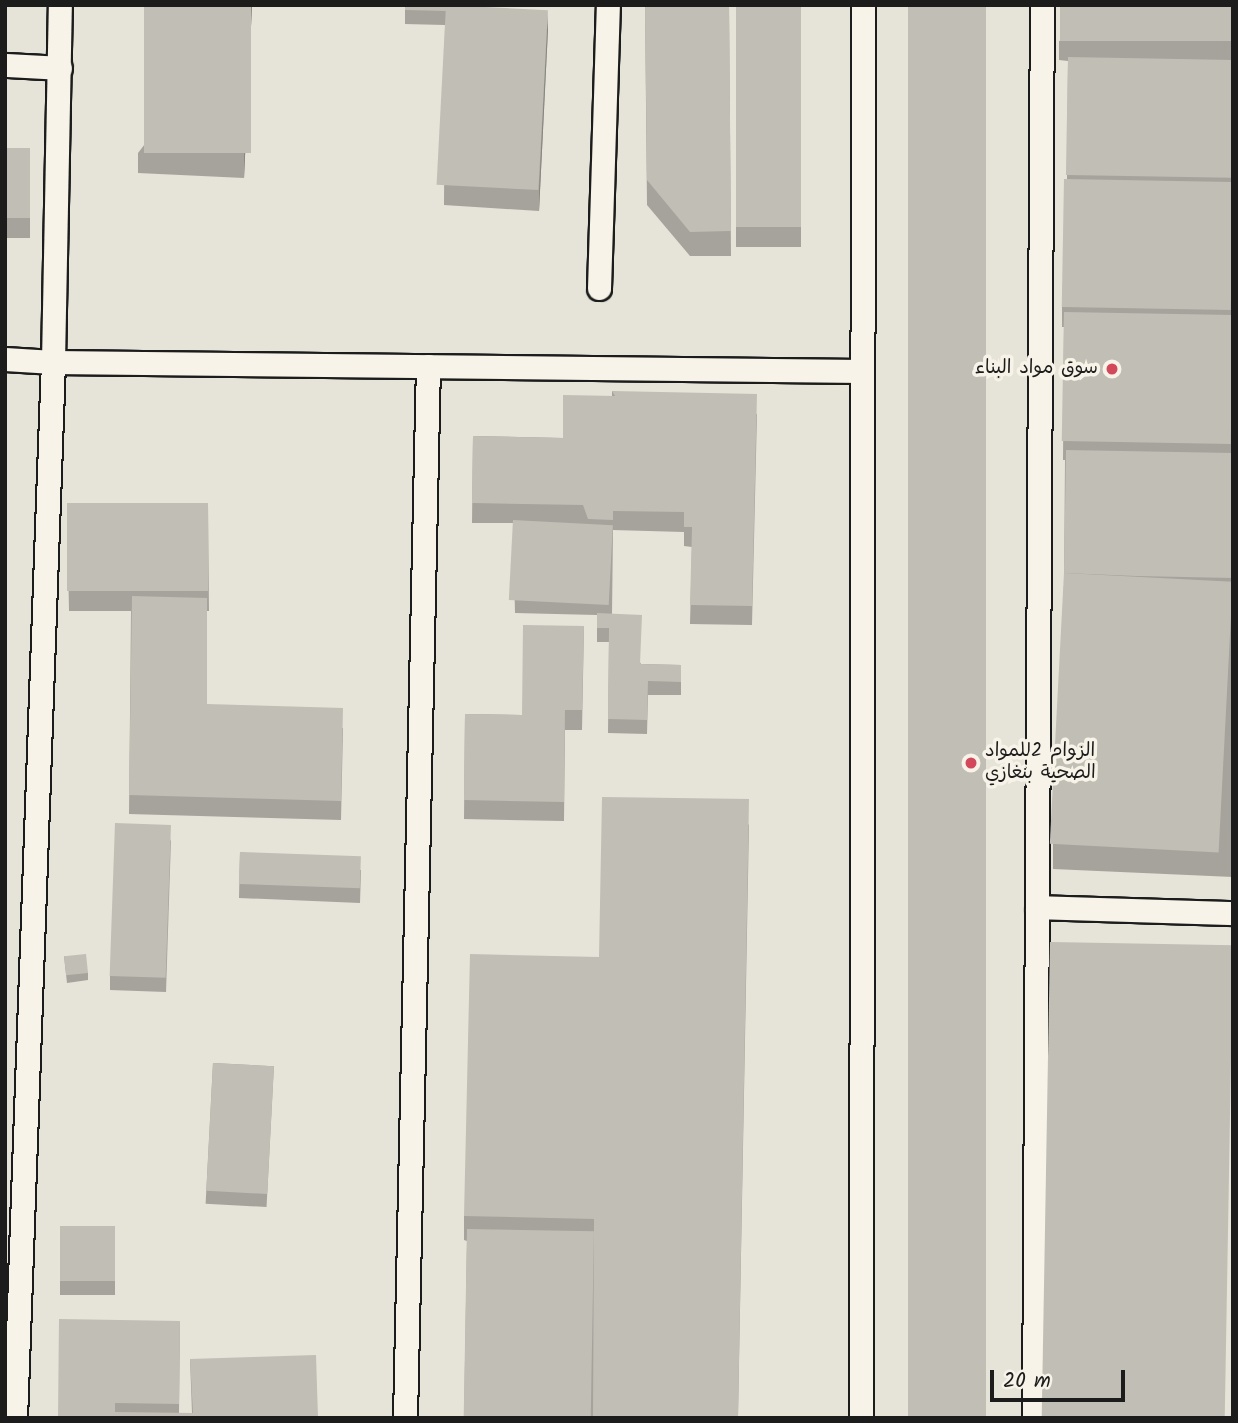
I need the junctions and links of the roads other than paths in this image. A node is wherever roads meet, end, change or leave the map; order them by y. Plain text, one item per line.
1 (60, 5) edge
2 (608, 5) edge
3 (863, 5) edge
4 (1042, 5) edge
5 (5, 65) edge
6 (60, 68) junction
7 (599, 288) dead end
8 (5, 359) edge
9 (53, 362) junction
10 (428, 366) junction
11 (862, 371) junction
12 (1037, 907) junction
13 (1233, 913) edge
14 (14, 1210) edge
15 (15, 1418) edge
16 (405, 1418) edge
17 (861, 1418) edge
18 (1034, 1418) edge

1 - 6 lane
2 - 7 lane
3 - 11 lane
4 - 12 lane
5 - 6 lane
6 - 9 lane
8 - 9 lane
9 - 10 lane
9 - 14 lane
10 - 11 lane
10 - 16 lane
11 - 17 lane
12 - 13 lane
12 - 18 lane
14 - 15 lane

